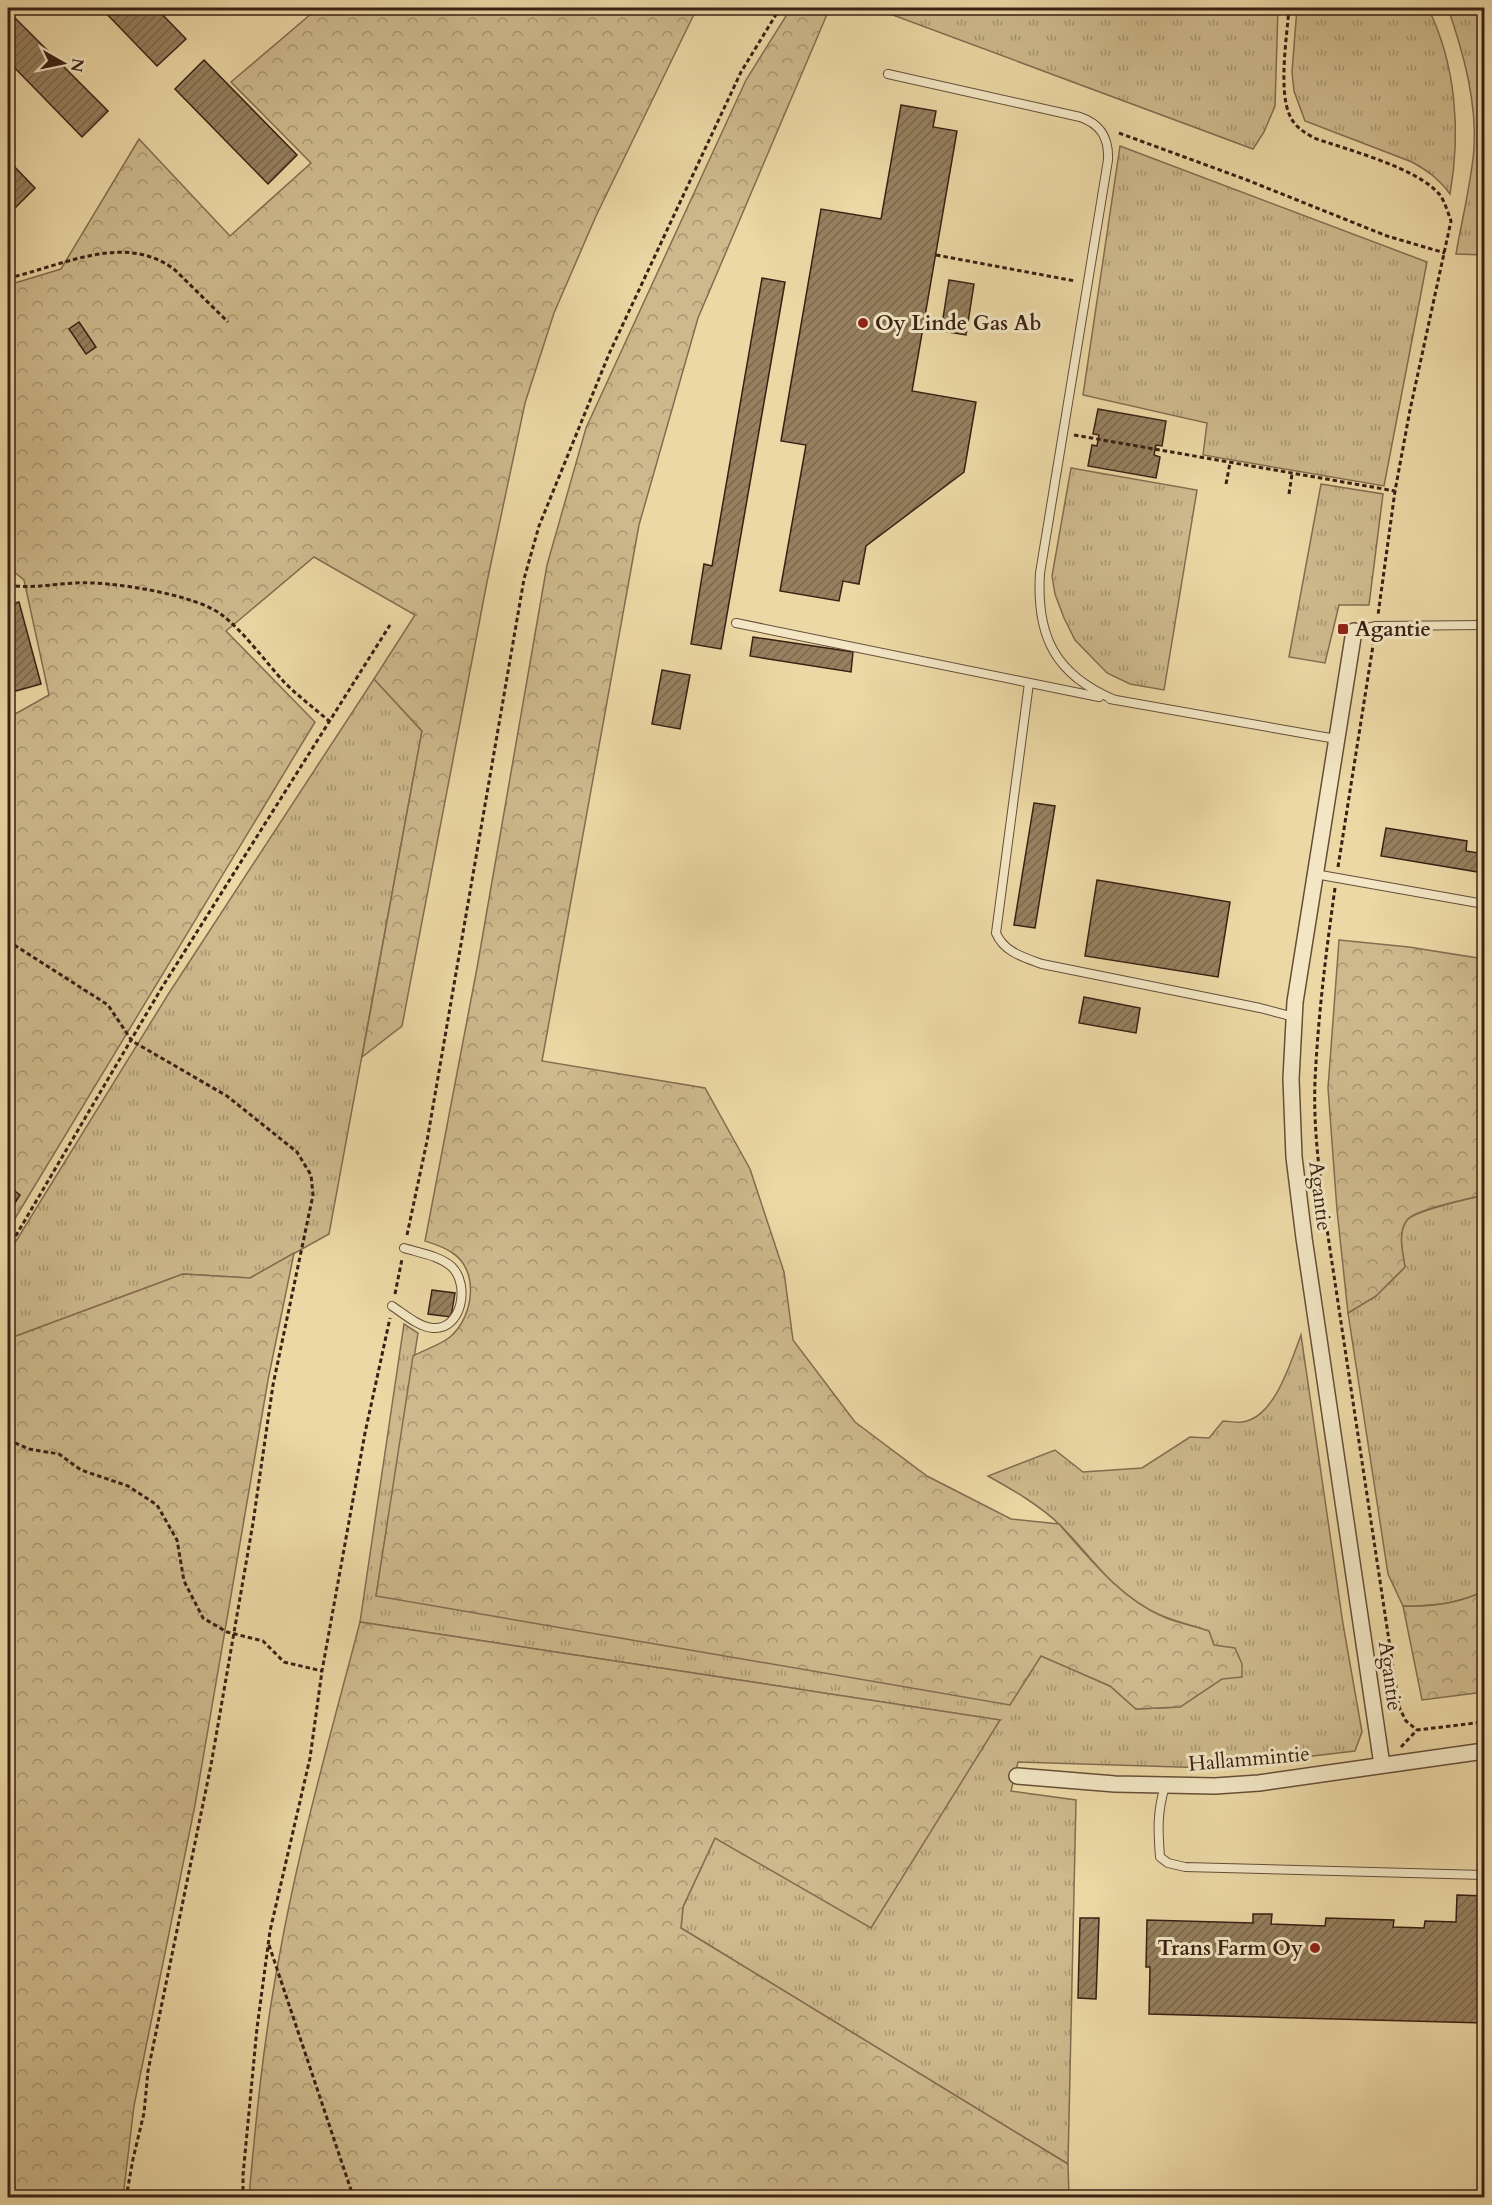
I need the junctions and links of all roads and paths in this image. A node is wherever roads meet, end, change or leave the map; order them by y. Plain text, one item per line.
1 (780, 8) edge
2 (1289, 8) edge
3 (888, 74) dead end
4 (1119, 133) dead end
5 (1445, 253) junction
6 (8, 277) edge
7 (228, 322) dead end
8 (1202, 458) dead end
9 (1230, 462) junction
10 (1292, 474) junction
11 (1226, 484) dead end
12 (1395, 491) junction
13 (1289, 494) dead end
14 (8, 585) edge
15 (736, 623) dead end
16 (390, 625) dead end
17 (1485, 625) edge
18 (1376, 626) junction
19 (1354, 631) joint
20 (1029, 683) junction
21 (1115, 700) junction
22 (329, 721) junction
23 (1336, 739) junction
24 (1315, 874) junction
25 (1337, 877) junction
26 (1485, 904) edge
27 (8, 941) edge
28 (1294, 1017) junction
29 (132, 1041) junction
30 (404, 1248) junction
31 (8, 1250) edge
32 (392, 1306) junction
33 (8, 1440) edge
34 (235, 1635) junction
35 (322, 1671) junction
36 (1485, 1722) edge
37 (1418, 1730) junction
38 (1485, 1751) edge
39 (1382, 1765) junction
40 (1017, 1776) dead end
41 (1165, 1786) junction
42 (1485, 1875) edge
43 (268, 1943) junction
44 (126, 2198) edge
45 (243, 2198) edge
46 (362, 2198) edge

1 - 30 path
2 - 5 path
3 - 21 lane
4 - 5 path
5 - 12 path
6 - 7 path
8 - 9 path
9 - 10 path
9 - 11 path
10 - 12 path
10 - 13 path
12 - 18 path
14 - 22 path
15 - 20 lane
16 - 22 path
17 - 18 lane
18 - 19 lane
18 - 25 path
19 - 23 street, Agantie
20 - 21 lane
20 - 28 lane
21 - 23 lane
22 - 29 path
23 - 24 street, Agantie
24 - 25 lane
24 - 28 street, Agantie
25 - 26 lane
25 - 37 path
27 - 29 path
28 - 39 street, Agantie
29 - 31 path
29 - 34 path
30 - 32 path
30 - 32 lane
32 - 35 path
33 - 34 path
34 - 35 path
34 - 44 path
35 - 43 path
36 - 37 path
37 - 39 path
38 - 39 street, Hallammintie
39 - 41 street, Hallammintie
40 - 41 street, Hallammintie
41 - 42 lane
43 - 45 path
43 - 46 path

